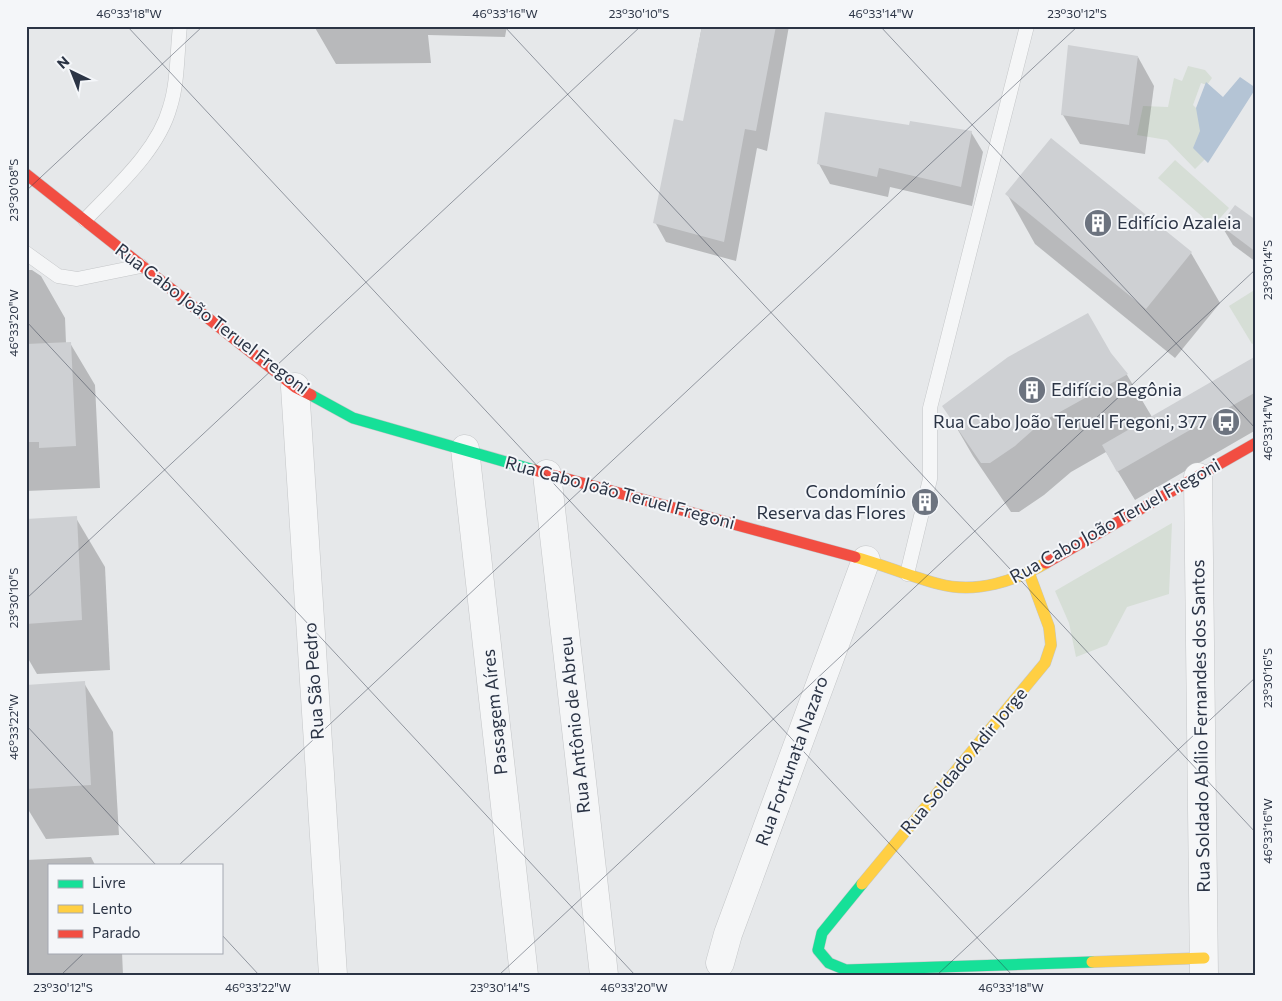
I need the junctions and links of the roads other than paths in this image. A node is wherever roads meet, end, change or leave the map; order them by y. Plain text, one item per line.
1 (180, 26) edge
2 (1027, 26) edge
3 (26, 174) edge
4 (85, 220) junction
5 (26, 253) edge
6 (142, 266) junction
7 (295, 387) junction
8 (1256, 444) edge
9 (465, 449) junction
10 (547, 474) junction
11 (1198, 477) junction
12 (866, 560) junction
13 (1029, 573) junction
14 (907, 574) junction
15 (720, 963) dead end
16 (1204, 966) edge
17 (333, 975) edge
18 (524, 975) edge
19 (604, 975) edge

1 - 4 lane
2 - 14 lane
3 - 4 street, Rua Cabo João Teruel Fregoni
4 - 6 street, Rua Cabo João Teruel Fregoni
5 - 6 lane
6 - 7 street, Rua Cabo João Teruel Fregoni
7 - 9 street, Rua Cabo João Teruel Fregoni
7 - 17 street, Rua São Pedro
8 - 11 street, Rua Cabo João Teruel Fregoni
9 - 10 street, Rua Cabo João Teruel Fregoni
9 - 18 street, Passagem Aíres
10 - 12 street, Rua Cabo João Teruel Fregoni
10 - 19 street, Rua Antônio de Abreu
11 - 13 street, Rua Cabo João Teruel Fregoni
11 - 16 street, Rua Soldado Abílio Fernandes dos Santos
12 - 14 street, Rua Cabo João Teruel Fregoni
12 - 15 street, Rua Fortunata Nazaro
13 - 14 street, Rua Cabo João Teruel Fregoni
13 - 16 street, Rua Soldado Adir Jorge

